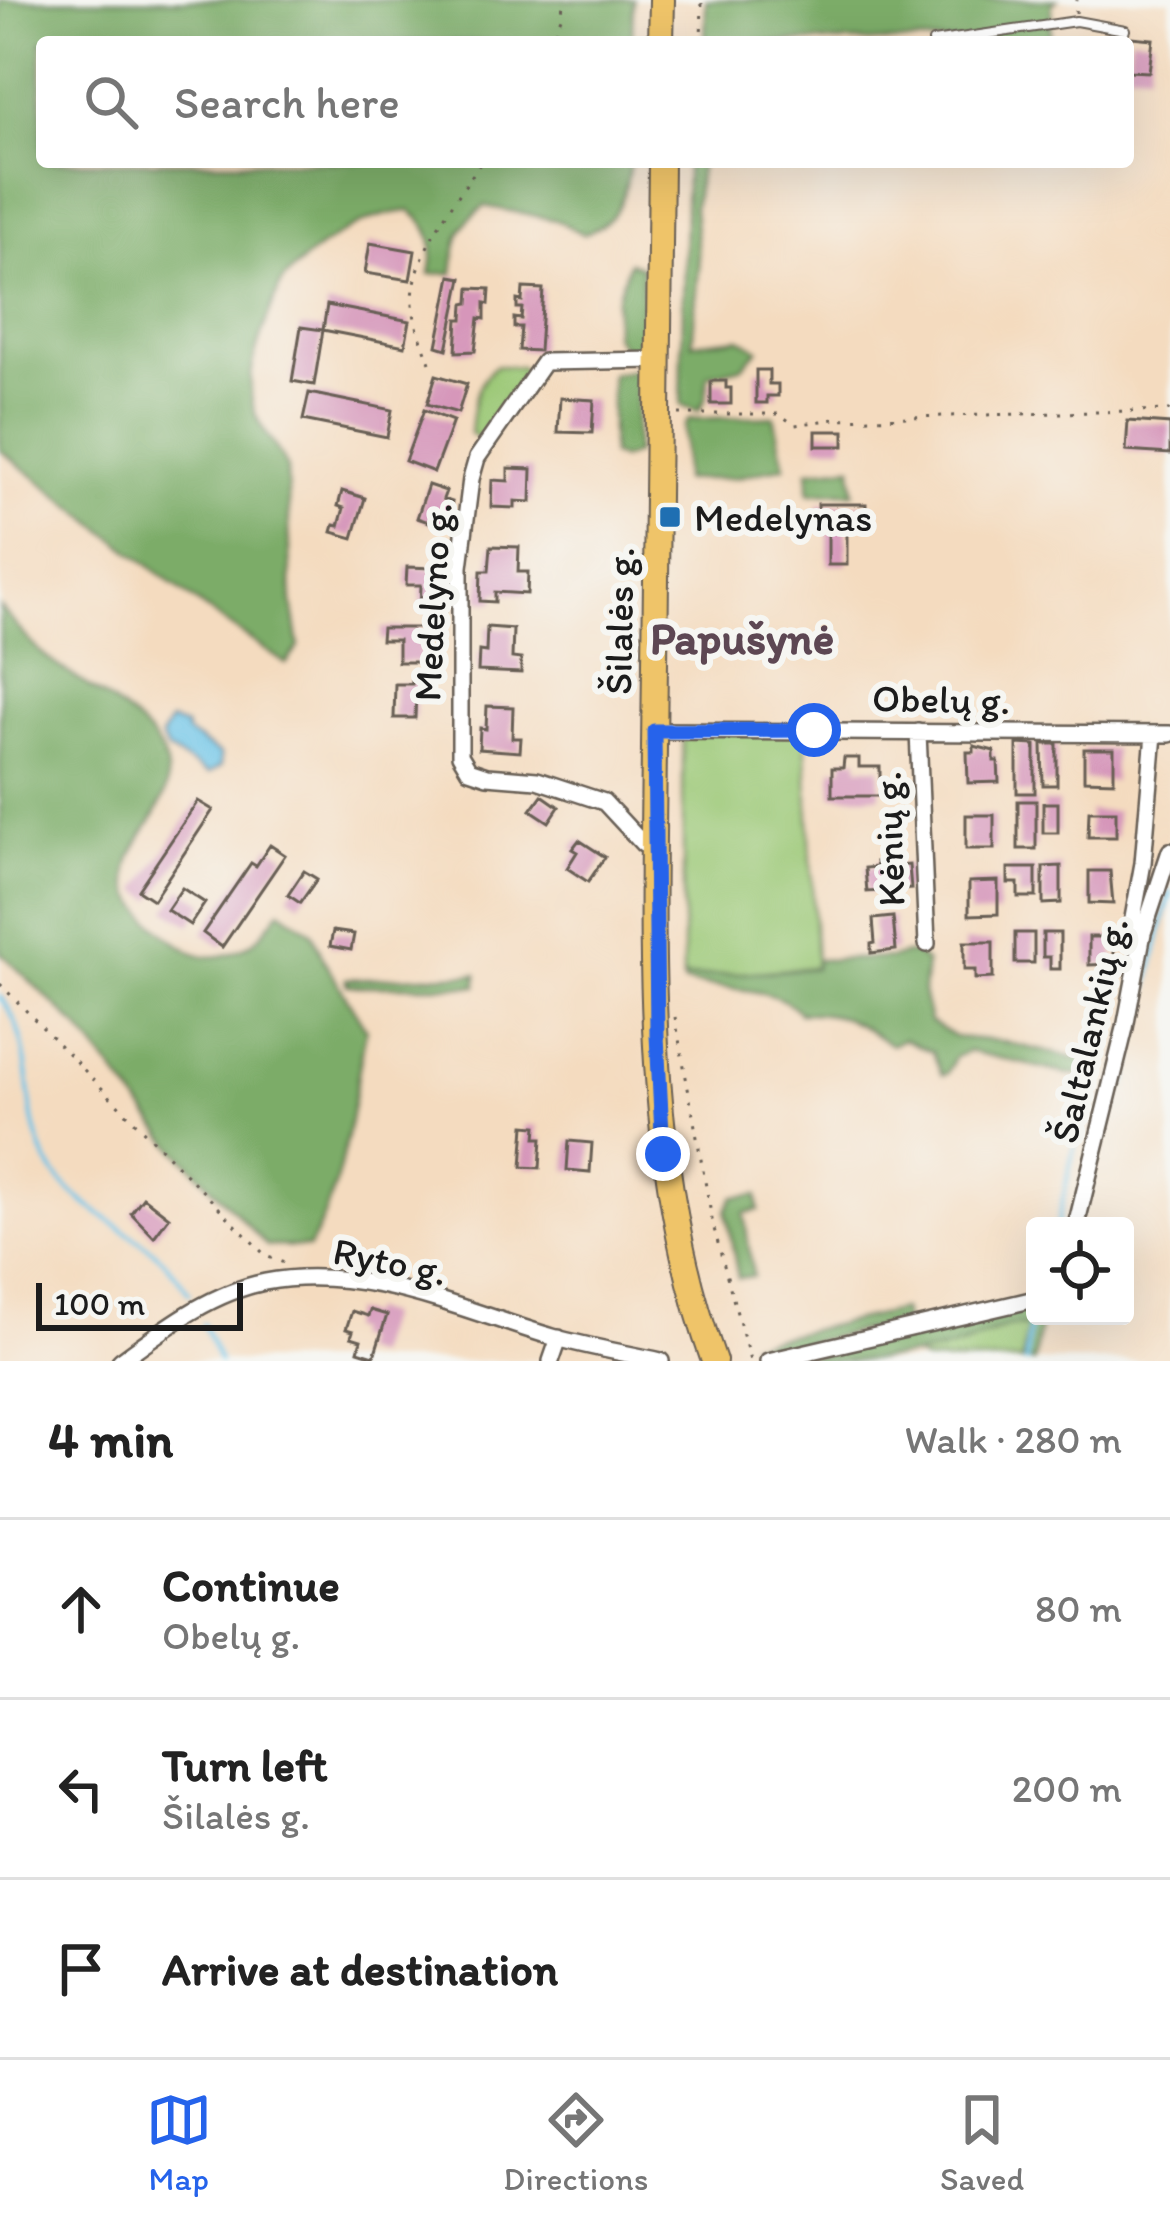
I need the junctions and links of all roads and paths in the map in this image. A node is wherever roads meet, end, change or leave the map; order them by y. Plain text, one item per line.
1 (563, 0) edge
2 (662, 0) edge
3 (702, 0) edge
4 (1125, 30) dead end
5 (553, 36) edge
6 (662, 36) edge
7 (701, 36) edge
8 (974, 36) edge
9 (477, 168) edge
10 (661, 168) edge
11 (658, 360) junction
12 (430, 363) dead end
13 (1170, 410) edge
14 (658, 415) junction
15 (654, 731) junction
16 (918, 732) junction
17 (1162, 734) edge
18 (653, 848) junction
19 (1170, 851) edge
20 (1143, 933) junction
21 (927, 944) dead end
22 (0, 984) edge
23 (674, 1014) dead end
24 (1078, 1217) edge
25 (284, 1263) dead end
26 (1026, 1301) edge
27 (559, 1338) junction
28 (120, 1361) edge
29 (551, 1361) edge
30 (661, 1361) edge
31 (714, 1361) edge
32 (750, 1361) edge
33 (768, 1361) edge

1 - 5 path
2 - 6 main road
3 - 7 path
4 - 8 lane
9 - 12 path
10 - 11 main road, Šilalės g.
11 - 14 main road, Šilalės g.
11 - 18 street, Medelyno g.
13 - 14 path
14 - 15 main road, Šilalės g.
15 - 16 street, Obelų g.
15 - 18 main road, Šilalės g.
16 - 17 street, Obelų g.
16 - 21 street, Kėnių g.
17 - 20 street, Obelų g.
18 - 31 main road, Šilalės g.
19 - 20 street, Šaltalankių g.
20 - 24 street, Šaltalankių g.
22 - 25 path
23 - 32 path
26 - 33 street
27 - 28 street, Ryto g.
27 - 29 street
27 - 30 street, Ryto g.

